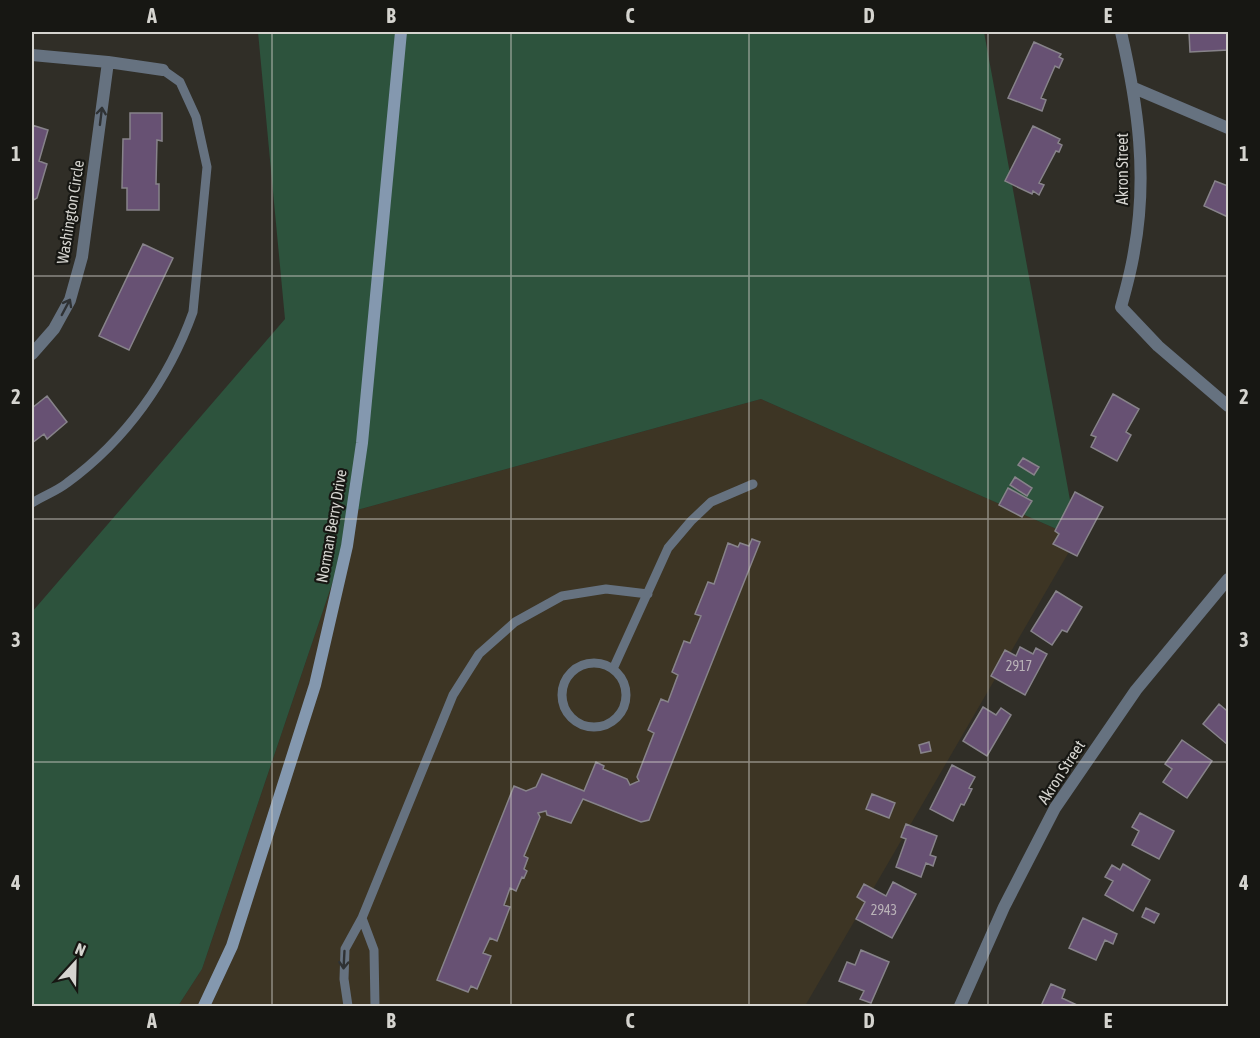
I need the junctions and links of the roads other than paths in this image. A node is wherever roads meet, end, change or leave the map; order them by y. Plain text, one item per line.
1 (401, 32) edge
2 (1121, 32) edge
3 (32, 55) edge
4 (108, 62) junction
5 (163, 70) joint
6 (1134, 88) junction
7 (1228, 128) edge
8 (32, 354) edge
9 (1228, 406) edge
10 (753, 484) dead end
11 (32, 503) edge
12 (1228, 579) edge
13 (648, 594) junction
14 (613, 669) junction
15 (362, 918) junction
16 (204, 1006) edge
17 (348, 1006) edge
18 (375, 1006) edge
19 (960, 1006) edge

1 - 16 main road, Norman Berry Drive
2 - 6 street, Akron Street
3 - 4 street
4 - 5 street
8 -> 4 street, Washington Circle
5 - 11 lane
6 - 7 street
6 - 9 street, Akron Street
10 - 13 lane
12 - 19 street, Akron Street
13 - 14 lane
13 - 15 lane
14 - 14 lane
15 -> 17 lane
15 - 18 lane

